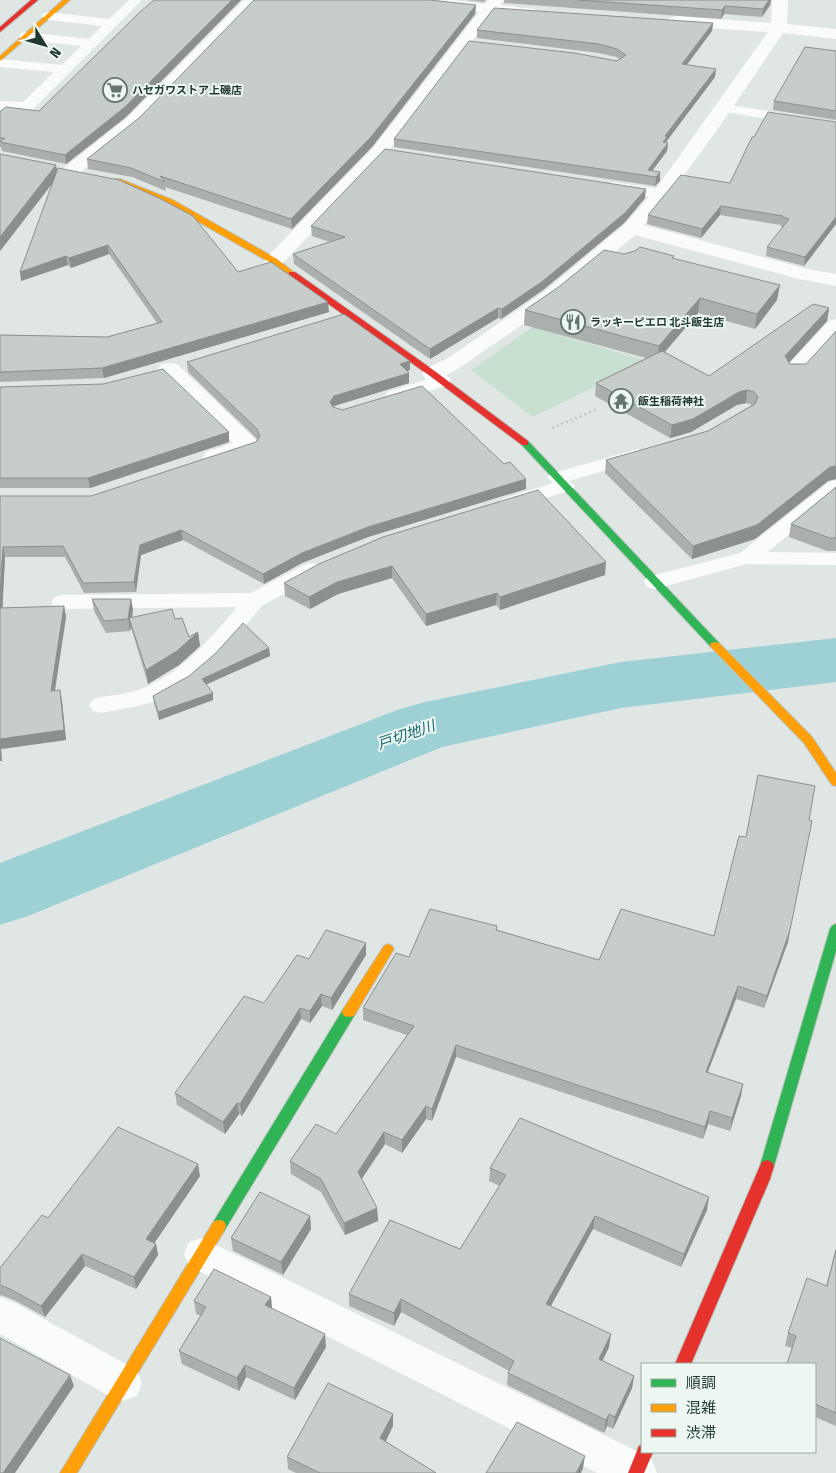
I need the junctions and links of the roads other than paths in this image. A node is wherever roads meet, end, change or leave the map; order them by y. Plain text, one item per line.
1 (35, 0) edge
2 (67, 0) edge
3 (136, 0) edge
4 (252, 0) edge
5 (414, 0) edge
6 (780, 0) edge
7 (492, 5) edge
8 (546, 13) edge
9 (49, 16) junction
10 (663, 21) edge
11 (111, 23) junction
12 (779, 28) junction
13 (0, 30) edge
14 (836, 34) edge
15 (26, 36) junction
16 (91, 43) junction
17 (463, 43) junction
18 (481, 45) edge
19 (0, 61) edge
20 (65, 69) junction
21 (0, 105) edge
22 (724, 108) junction
23 (836, 126) edge
24 (379, 152) junction
25 (398, 155) edge
26 (71, 172) edge
27 (108, 180) edge
28 (602, 185) edge
29 (660, 194) junction
30 (632, 228) junction
31 (274, 262) junction
32 (836, 280) edge
33 (348, 314) junction
34 (320, 322) edge
35 (836, 325) edge
36 (169, 369) dead end
37 (796, 370) edge
38 (437, 378) junction
39 (379, 401) edge
40 (651, 451) edge
41 (193, 464) edge
42 (561, 482) junction
43 (836, 486) edge
44 (490, 509) edge
45 (747, 558) junction
46 (836, 559) edge
47 (327, 563) edge
48 (659, 586) junction
49 (256, 600) junction
50 (62, 602) dead end
51 (101, 705) dead end
52 (834, 775) edge
53 (836, 929) edge
54 (388, 949) dead end
55 (202, 1254) junction
56 (0, 1314) edge
57 (683, 1363) edge
58 (123, 1383) junction
59 (639, 1466) edge
60 (68, 1473) edge

1 - 13 main road
2 - 9 main road
3 - 11 lane
4 - 26 street
5 - 7 street
6 - 12 street
7 - 8 street
7 - 17 street
9 - 11 lane
9 - 15 main road
10 - 12 street
11 - 16 lane
12 - 14 street
12 - 22 street
15 - 16 lane
15 - 19 main road
16 - 20 lane
17 - 18 lane
17 - 24 street
19 - 20 lane
20 - 21 lane
22 - 23 lane
22 - 29 street
24 - 25 lane
24 - 31 street
27 - 31 main road
28 - 29 lane
29 - 30 street
30 - 32 street
30 - 38 street
31 - 33 main road
33 - 34 street
33 - 38 main road
35 - 37 street
36 - 41 street
38 - 39 lane
38 - 42 main road
40 - 42 lane
42 - 44 lane
42 - 48 main road
43 - 45 lane
45 - 46 lane
45 - 48 lane
47 - 49 lane
48 - 52 main road
49 - 50 lane
49 - 51 lane
53 - 57 main road
54 - 55 main road
55 - 58 main road
55 - 59 street
56 - 58 street
58 - 60 main road

